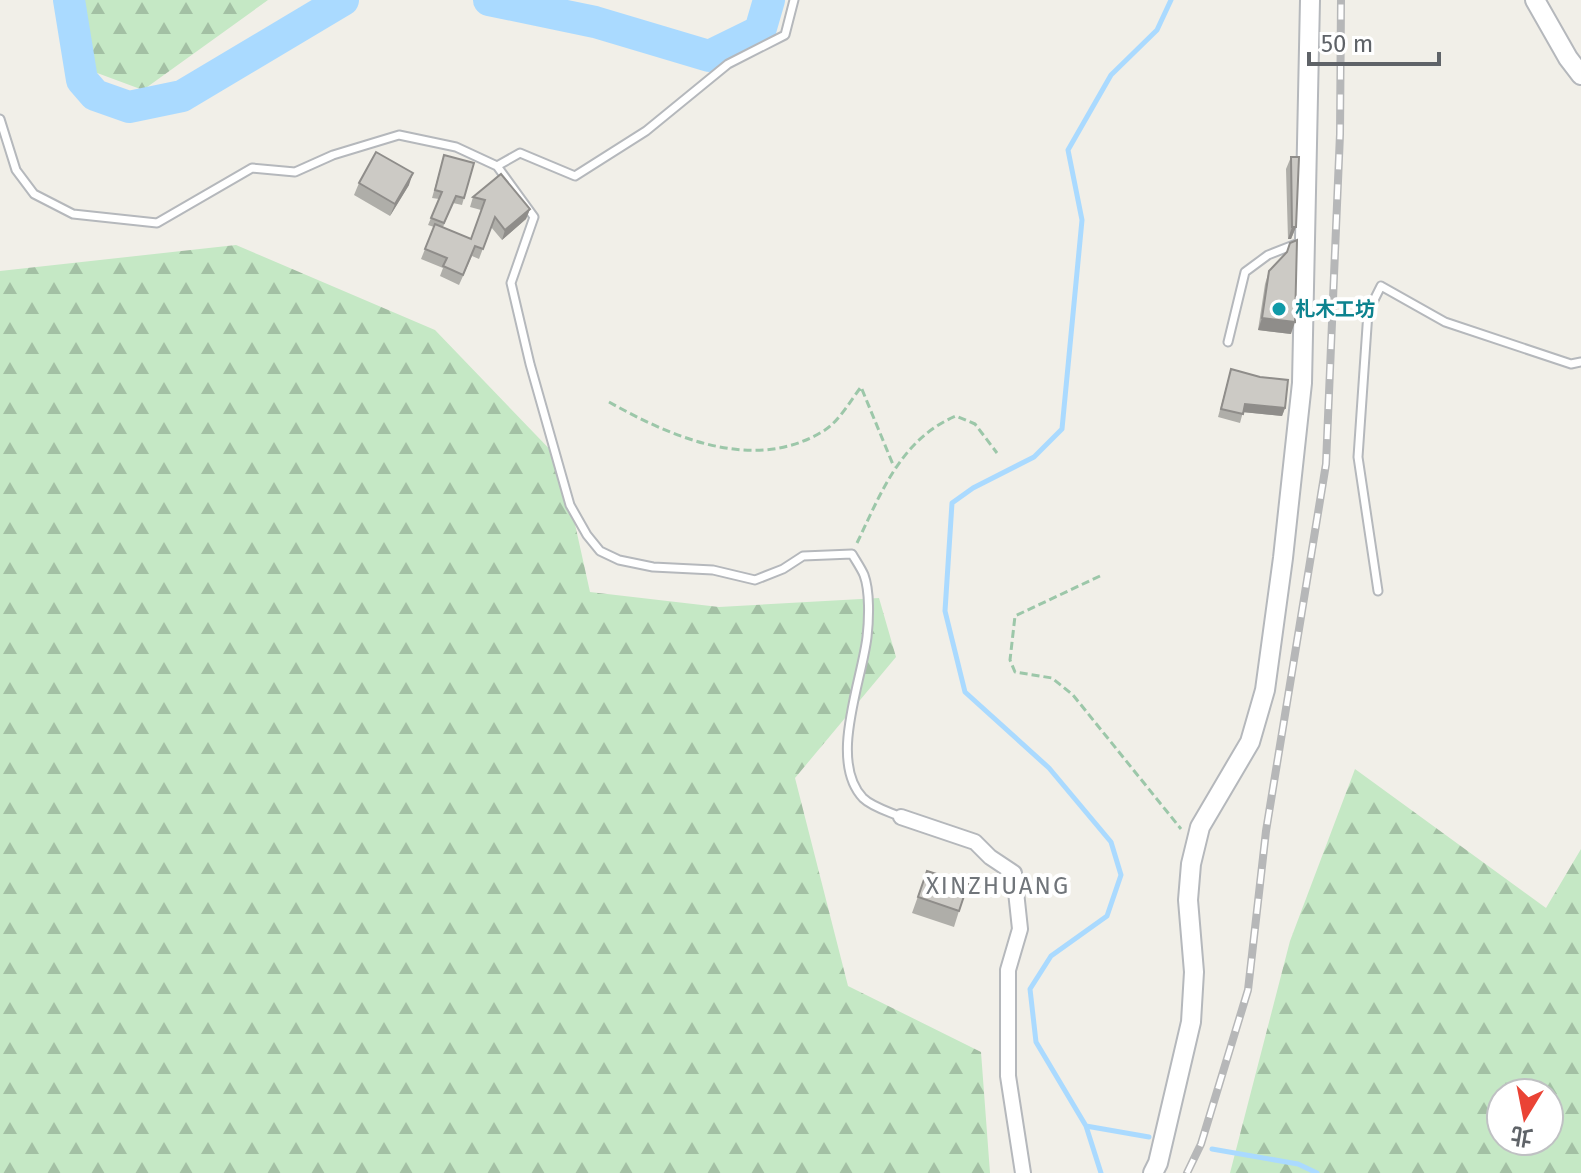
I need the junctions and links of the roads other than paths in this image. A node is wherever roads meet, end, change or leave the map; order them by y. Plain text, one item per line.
1 (794, 0) edge
2 (1310, 0) edge
3 (1535, 0) edge
4 (1581, 75) edge
5 (0, 119) edge
6 (497, 166) junction
7 (1305, 241) junction
8 (1228, 342) dead end
9 (1581, 362) edge
10 (1378, 591) dead end
11 (901, 817) joint
12 (1023, 1173) edge
13 (1153, 1173) edge

1 - 6 lane
2 - 7 street
3 - 4 street
5 - 6 lane
6 - 11 lane
7 - 8 lane
7 - 13 street
9 - 10 lane
11 - 12 street

